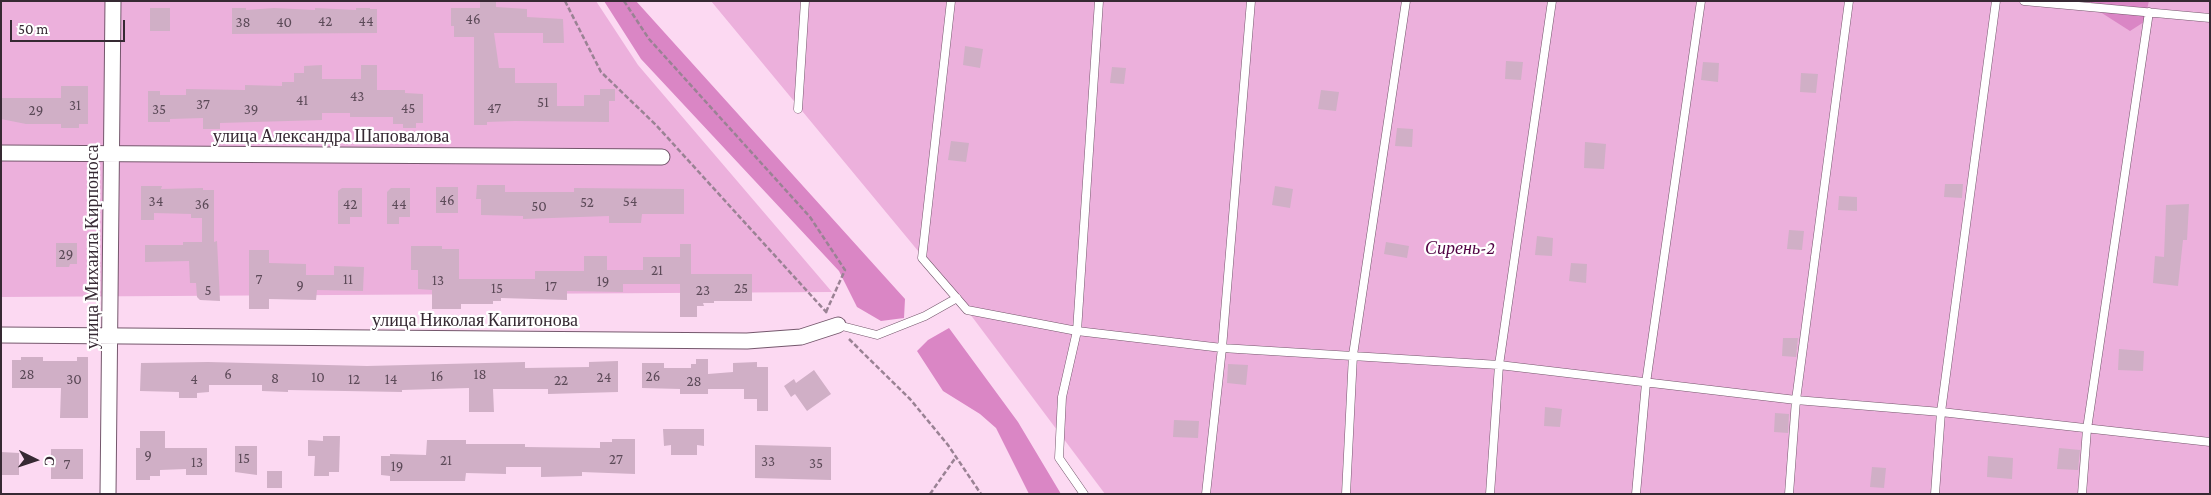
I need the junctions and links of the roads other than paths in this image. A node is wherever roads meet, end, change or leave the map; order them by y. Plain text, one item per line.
1 (113, 1) edge
2 (806, 1) edge
3 (951, 1) edge
4 (1099, 1) edge
5 (1250, 1) edge
6 (1406, 1) edge
7 (1552, 1) edge
8 (1700, 1) edge
9 (1850, 1) edge
10 (1996, 1) edge
11 (2024, 1) edge
12 (2149, 12) junction
13 (2210, 18) edge
14 (798, 109) dead end
15 (1, 153) edge
16 (112, 154) junction
17 (662, 157) dead end
18 (957, 298) junction
19 (838, 325) joint
20 (1077, 332) junction
21 (1, 335) edge
22 (111, 338) junction
23 (1222, 348) junction
24 (1353, 356) junction
25 (1499, 365) junction
26 (1646, 383) junction
27 (1796, 400) junction
28 (1941, 412) junction
29 (2087, 429) junction
30 (2210, 442) edge
31 (108, 494) edge
32 (1084, 494) edge
33 (1206, 494) edge
34 (1346, 494) edge
35 (1490, 494) edge
36 (1636, 494) edge
37 (1789, 494) edge
38 (1935, 494) edge
39 (2082, 494) edge

1 - 16 street, улица Михаила Кирпоноса
2 - 14 lane
3 - 18 lane
4 - 20 lane
5 - 23 lane
6 - 24 lane
7 - 25 lane
8 - 26 lane
9 - 27 lane
10 - 28 lane
11 - 12 lane
12 - 13 lane
12 - 29 lane
15 - 16 street, улица Александра Шаповалова
16 - 17 street, улица Александра Шаповалова
16 - 22 street, улица Михаила Кирпоноса
18 - 19 lane
18 - 20 lane
19 - 22 street, улица Николая Капитонова
20 - 23 lane
20 - 32 lane
21 - 22 street, улица Николая Капитонова
22 - 31 street, улица Михаила Кирпоноса
23 - 24 lane
23 - 33 lane
24 - 25 lane
24 - 34 lane
25 - 26 lane
25 - 35 lane
26 - 27 lane
26 - 36 lane
27 - 28 lane
27 - 37 lane
28 - 29 lane
28 - 38 lane
29 - 30 lane
29 - 39 lane

